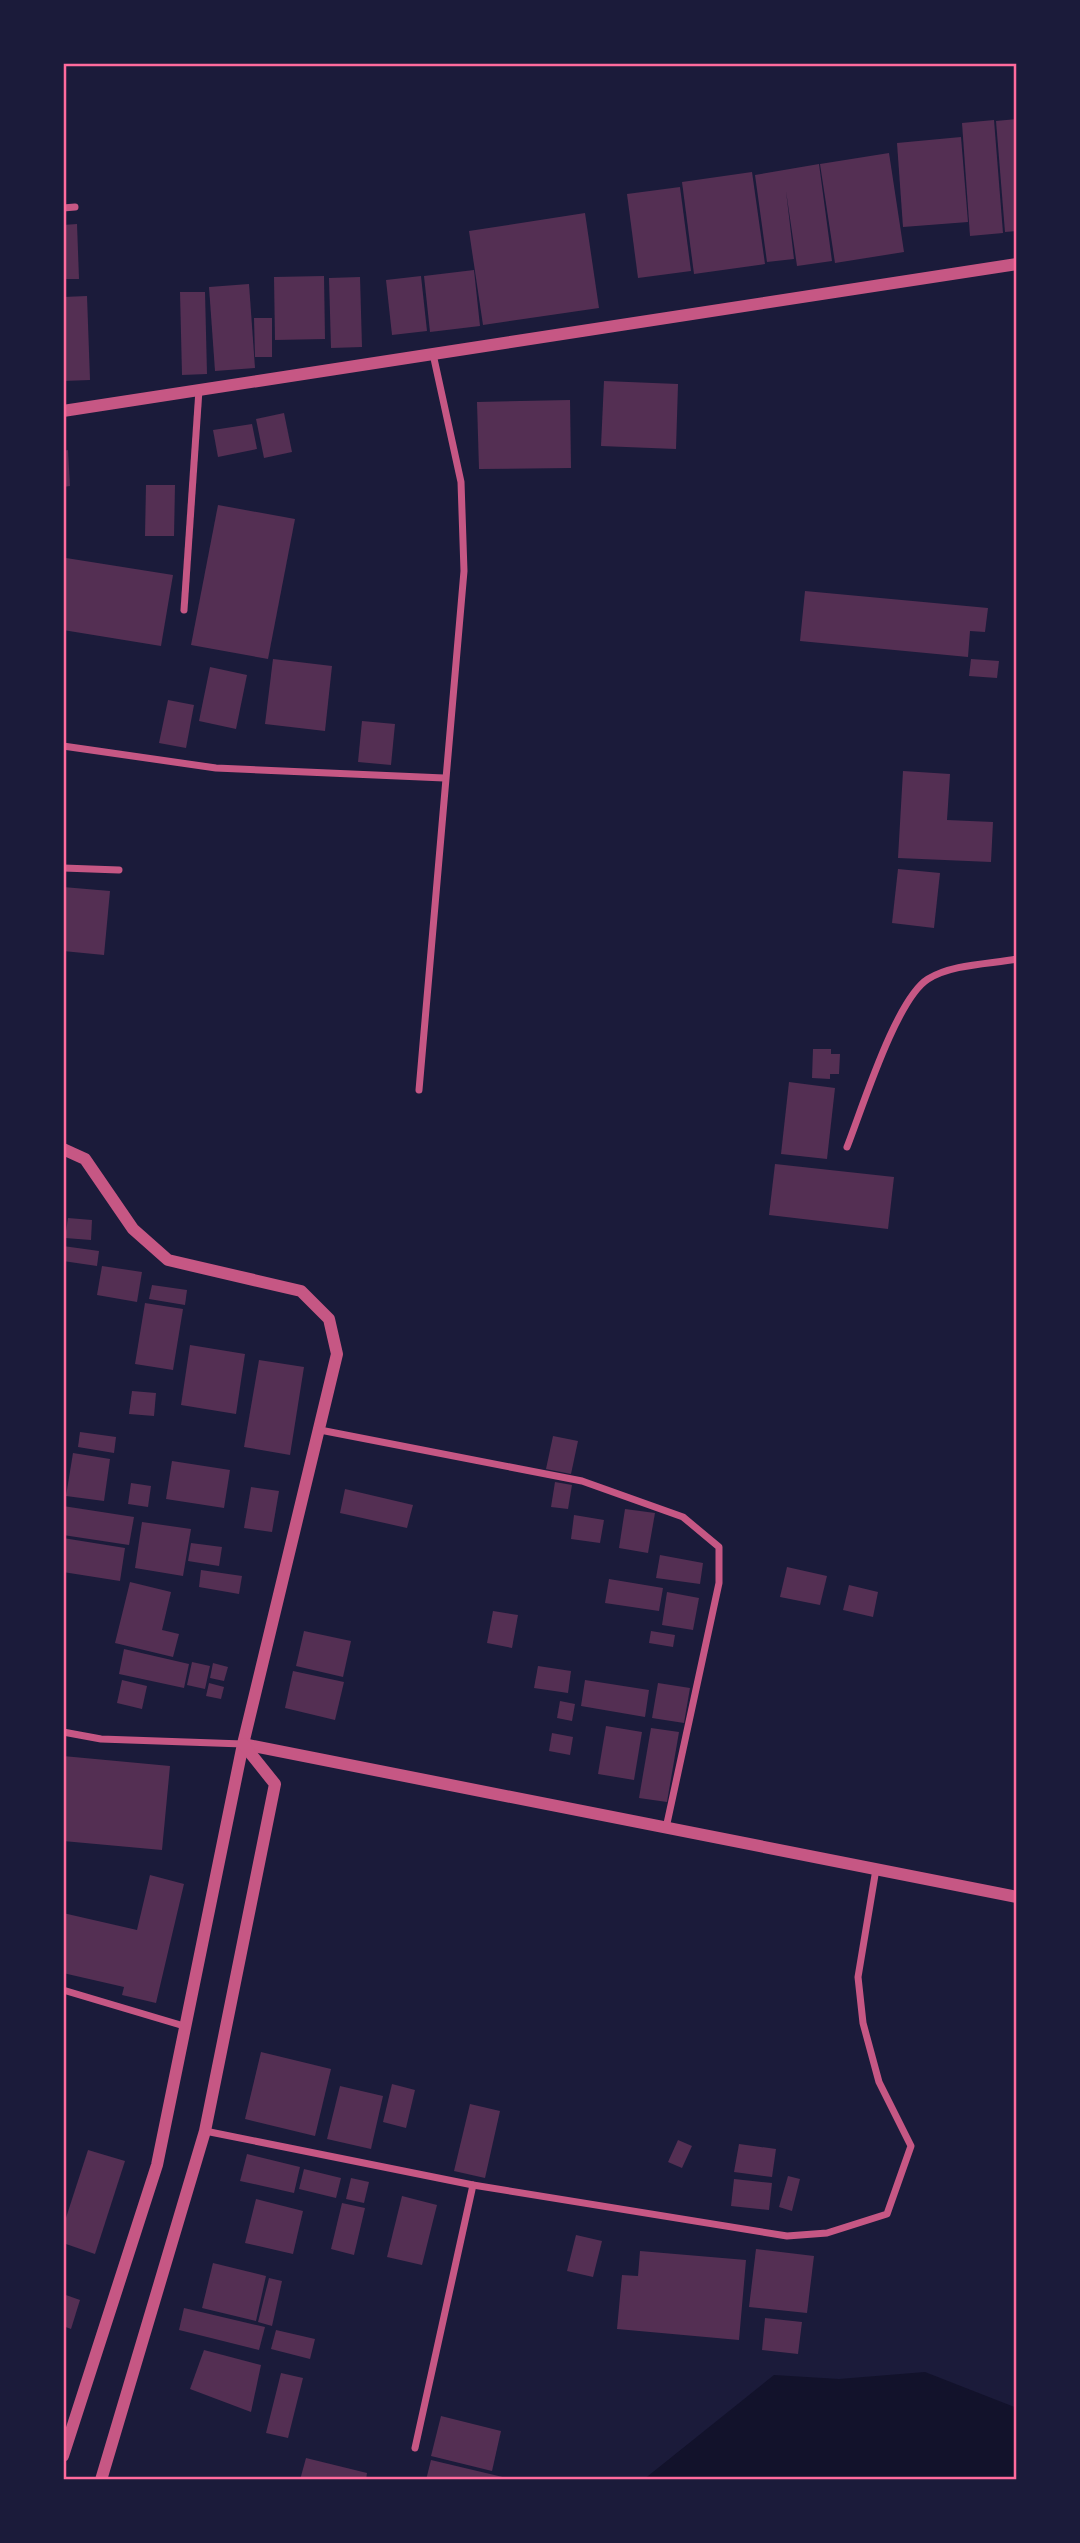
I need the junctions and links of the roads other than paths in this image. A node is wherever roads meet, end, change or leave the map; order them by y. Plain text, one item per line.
1 (75, 207) dead end
2 (63, 208) edge
3 (1017, 264) edge
4 (433, 354) junction
5 (199, 390) junction
6 (63, 411) edge
7 (184, 610) dead end
8 (63, 746) edge
9 (444, 778) junction
10 (63, 868) edge
11 (119, 870) dead end
12 (1017, 959) edge
13 (419, 1090) dead end
14 (847, 1147) dead end
15 (63, 1149) edge
16 (320, 1430) junction
17 (63, 1732) edge
18 (243, 1744) junction
19 (666, 1828) junction
20 (876, 1869) junction
21 (1017, 1897) edge
22 (63, 1990) edge
23 (184, 2026) junction
24 (205, 2132) junction
25 (473, 2185) junction
26 (415, 2448) dead end
27 (63, 2456) edge
28 (101, 2480) edge

1 - 2 street
3 - 4 street
4 - 5 street
4 - 9 street
5 - 6 street
5 - 7 street
8 - 9 street
9 - 13 street
10 - 11 street
12 - 14 street
15 - 16 street
16 - 18 street
16 - 19 street
17 - 18 street
18 - 19 street
18 - 23 street
18 - 24 street
19 - 20 street
20 - 21 street
20 - 25 street
22 - 23 street
23 - 27 street
24 - 25 street
24 - 28 street
25 - 26 street

